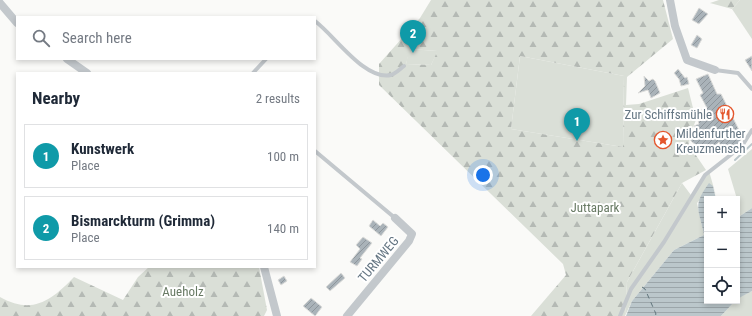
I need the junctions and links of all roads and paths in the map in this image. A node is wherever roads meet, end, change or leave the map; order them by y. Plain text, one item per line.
1 (670, 0) edge
2 (0, 3) edge
3 (16, 22) edge
4 (316, 22) edge
5 (68, 60) edge
6 (265, 60) edge
7 (404, 66) dead end
8 (715, 70) joint
9 (86, 72) edge
10 (254, 72) edge
11 (752, 89) edge
12 (752, 130) edge
13 (316, 152) edge
14 (394, 218) joint
15 (264, 268) edge
16 (277, 316) edge
17 (347, 316) edge
18 (620, 316) edge

1 - 8 street
2 - 3 street
4 - 7 lane
5 - 9 street
6 - 10 lane
8 - 11 lane
12 - 18 lane
13 - 14 lane
14 - 17 street, TURMWEG
15 - 16 street

